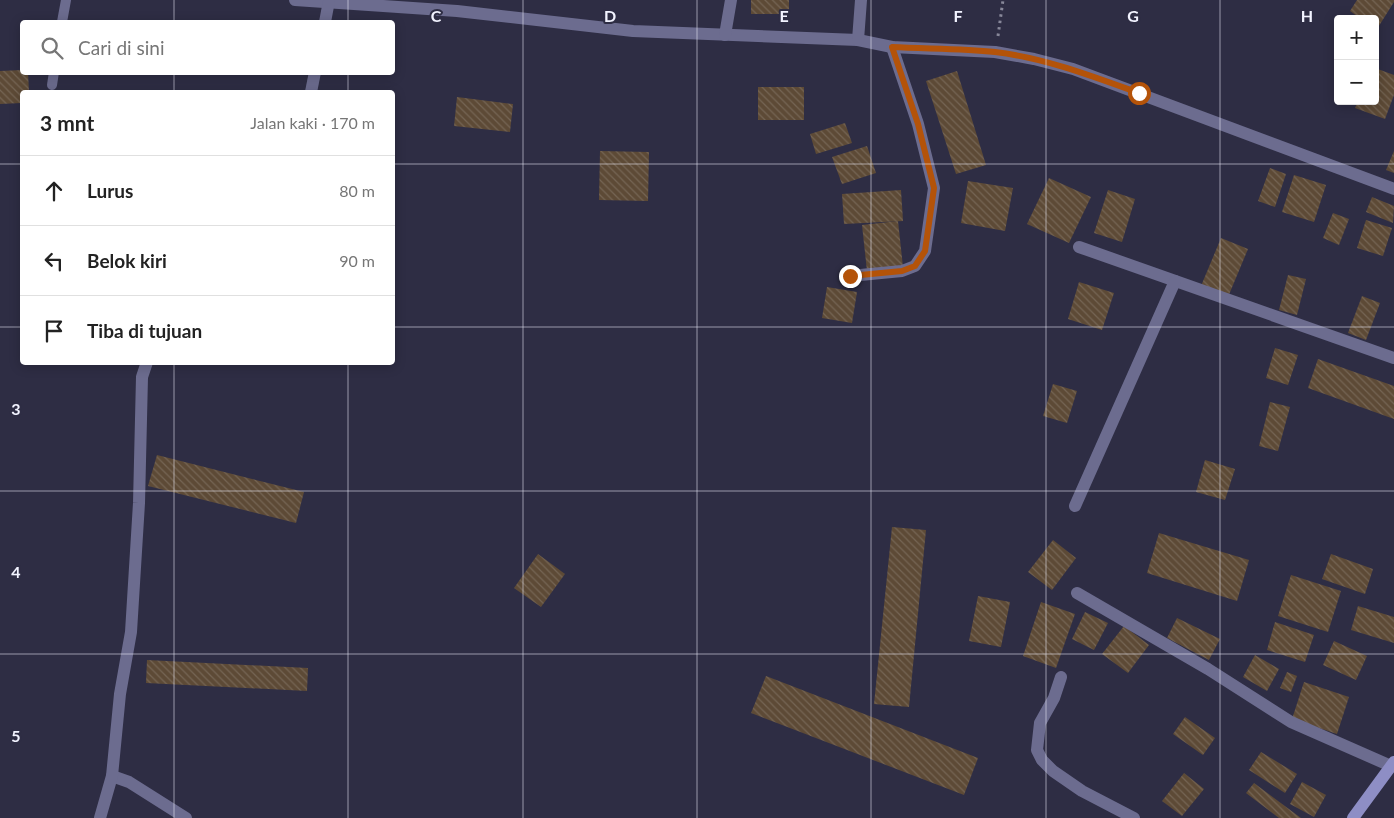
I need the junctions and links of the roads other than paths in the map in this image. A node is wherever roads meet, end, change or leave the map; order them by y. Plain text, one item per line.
1 (66, 0) edge
2 (295, 0) edge
3 (731, 0) edge
4 (861, 0) edge
5 (329, 1) edge
6 (62, 20) edge
7 (325, 20) edge
8 (725, 35) junction
9 (858, 40) junction
10 (892, 47) junction
11 (54, 75) edge
12 (315, 75) edge
13 (52, 85) dead end
14 (312, 90) edge
15 (1394, 188) edge
16 (1079, 247) dead end
17 (850, 276) dead end
18 (1175, 281) junction
19 (1394, 358) edge
20 (146, 365) edge
21 (1075, 506) dead end
22 (1077, 594) dead end
23 (1061, 677) dead end
24 (1392, 764) edge
25 (112, 776) junction
26 (100, 818) edge
27 (186, 818) edge
28 (1134, 818) edge
29 (1353, 818) edge

1 - 6 lane
2 - 5 street
3 - 8 street
4 - 9 street
5 - 7 street
5 - 8 street
8 - 9 street
9 - 10 street
10 - 15 street
10 - 17 street
11 - 13 lane
12 - 14 street
16 - 18 street
18 - 19 street
18 - 21 street
20 - 25 street
22 - 24 street
23 - 28 street
24 - 29 main road
25 - 26 street
25 - 27 street

